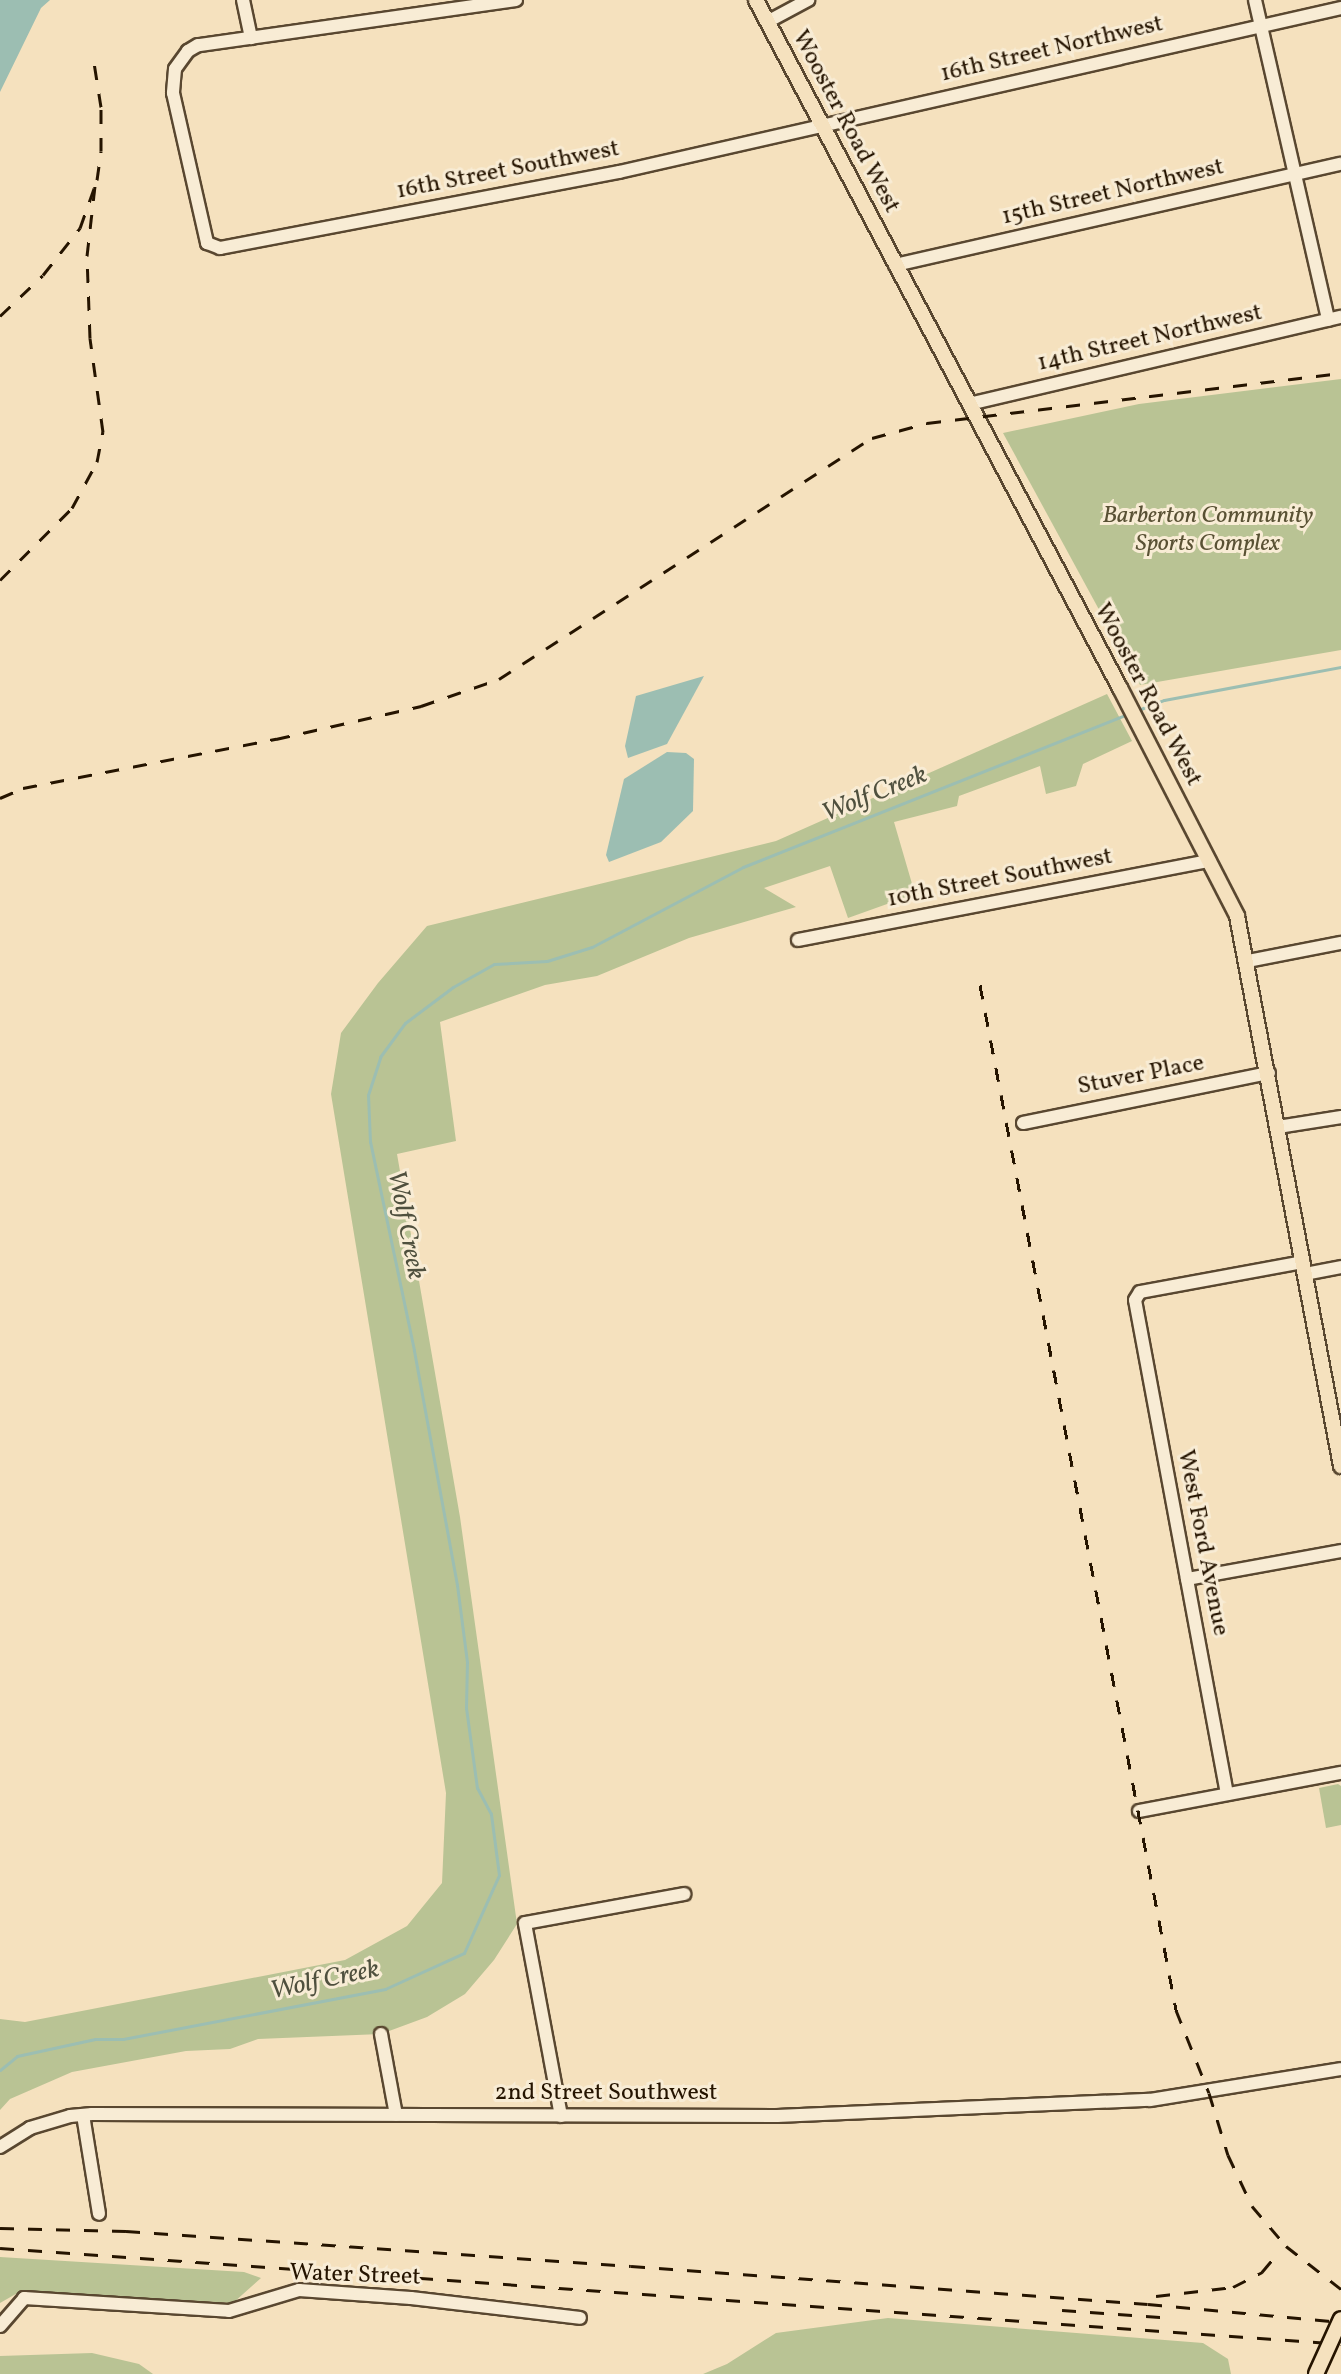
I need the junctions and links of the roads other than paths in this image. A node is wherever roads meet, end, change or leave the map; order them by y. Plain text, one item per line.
1 (243, 0) edge
2 (516, 0) edge
3 (756, 0) edge
4 (808, 0) edge
5 (1255, 0) edge
6 (1341, 8) edge
7 (767, 22) junction
8 (1261, 25) junction
9 (251, 38) junction
10 (821, 126) junction
11 (1341, 164) edge
12 (1295, 174) junction
13 (895, 265) junction
14 (1334, 318) edge
15 (969, 404) junction
16 (1209, 861) junction
17 (798, 940) dead end
18 (1341, 943) edge
19 (1248, 961) junction
20 (1269, 1073) junction
21 (1341, 1117) edge
22 (1023, 1123) dead end
23 (1278, 1127) junction
24 (1341, 1267) edge
25 (1304, 1268) junction
26 (1337, 1421) edge
27 (1341, 1466) edge
28 (1341, 1551) edge
29 (1187, 1579) junction
30 (1341, 1773) edge
31 (1227, 1794) junction
32 (1139, 1811) dead end
33 (684, 1894) dead end
34 (381, 2034) dead end
35 (1341, 2069) edge
36 (83, 2115) junction
37 (396, 2115) junction
38 (561, 2116) junction
39 (0, 2147) edge
40 (99, 2214) dead end
41 (580, 2318) dead end
42 (1341, 2319) edge
43 (0, 2326) edge
44 (1316, 2374) edge

1 - 9 street
2 - 9 street
3 - 7 main road, Wooster Road West
4 - 7 street
5 - 8 street
6 - 8 street, 16th Street Northwest
7 - 10 main road, Wooster Road West
8 - 10 street, 16th Street Northwest
8 - 12 street
9 - 10 street, 16th Street Southwest
10 - 13 main road, Wooster Road West
11 - 12 street, 15th Street Northwest
12 - 13 street, 15th Street Northwest
12 - 14 street
13 - 15 main road, Wooster Road West
14 - 15 street, 14th Street Northwest
15 - 16 main road, Wooster Road West
16 - 17 street, 10th Street Southwest
16 - 19 main road, Wooster Road West
18 - 19 street
19 - 20 main road, Wooster Road West
20 - 22 street, Stuver Place
20 - 23 main road, Wooster Road West
21 - 23 street
23 - 25 main road, Wooster Road West
24 - 25 street
25 - 26 main road, Wooster Road West
25 - 29 street, West Ford Avenue
26 - 27 main road, Wooster Road West
28 - 29 street
29 - 31 street, West Ford Avenue
30 - 31 street
31 - 32 street
33 - 38 street
34 - 37 street
35 - 38 street, 2nd Street Southwest
36 - 37 street, 2nd Street Southwest
36 - 39 street, 2nd Street Southwest
36 - 40 street
37 - 38 street, 2nd Street Southwest
41 - 43 street, Water Street
42 - 44 main road, bridge

